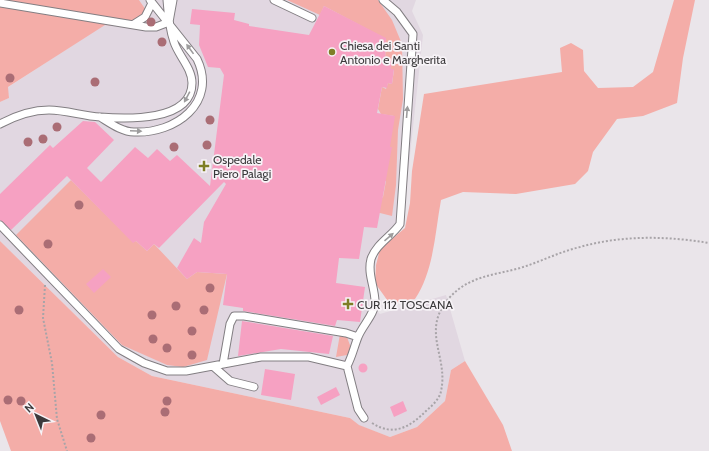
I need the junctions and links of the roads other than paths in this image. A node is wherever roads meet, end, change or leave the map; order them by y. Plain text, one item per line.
1 (167, 0) edge
2 (173, 0) edge
3 (274, 0) edge
4 (383, 0) edge
5 (151, 2) edge
6 (0, 3) edge
7 (312, 18) dead end
8 (168, 22) junction
9 (134, 24) junction
10 (100, 117) junction
11 (0, 124) edge
12 (0, 225) edge
13 (358, 337) junction
14 (223, 364) junction
15 (347, 366) junction
16 (214, 367) junction
17 (254, 387) dead end
18 (364, 418) road end

1 - 8 lane
2 - 8 lane
3 - 7 lane
13 -> 4 lane
5 - 8 lane
5 - 9 lane
6 - 9 lane
8 - 9 lane
8 -> 10 lane
10 -> 8 lane
10 - 11 lane
12 - 16 lane
13 - 14 lane
13 - 15 lane
14 - 15 lane
14 - 16 lane
15 - 18 lane
16 - 17 lane

